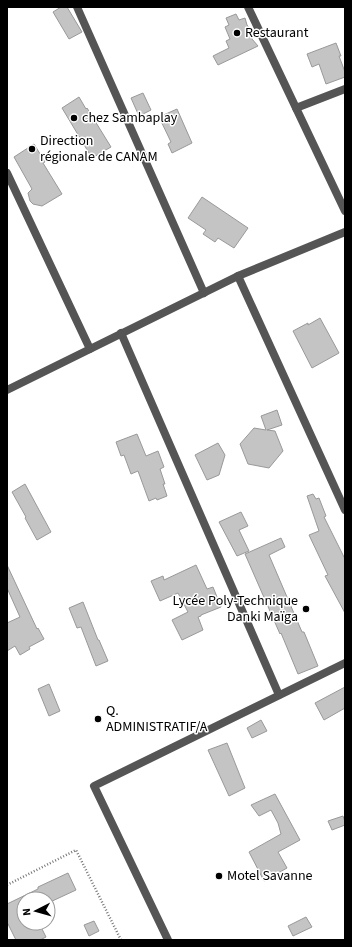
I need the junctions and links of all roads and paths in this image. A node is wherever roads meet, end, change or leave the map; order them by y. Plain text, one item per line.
1 (77, 7) edge
2 (248, 7) edge
3 (345, 89) edge
4 (296, 108) junction
5 (7, 173) edge
6 (345, 211) edge
7 (345, 232) edge
8 (238, 276) junction
9 (204, 293) junction
10 (121, 333) junction
11 (90, 349) junction
12 (7, 390) edge
13 (345, 510) edge
14 (345, 663) edge
15 (279, 695) junction
16 (7, 885) edge
17 (121, 940) edge
18 (168, 940) edge

1 - 9 street
2 - 4 street
3 - 4 street
4 - 6 street
5 - 11 street
7 - 8 street
8 - 9 street
8 - 13 street
9 - 10 street
10 - 11 street
10 - 15 street
11 - 12 street
14 - 15 street
15 - 18 street
16 - 17 path

